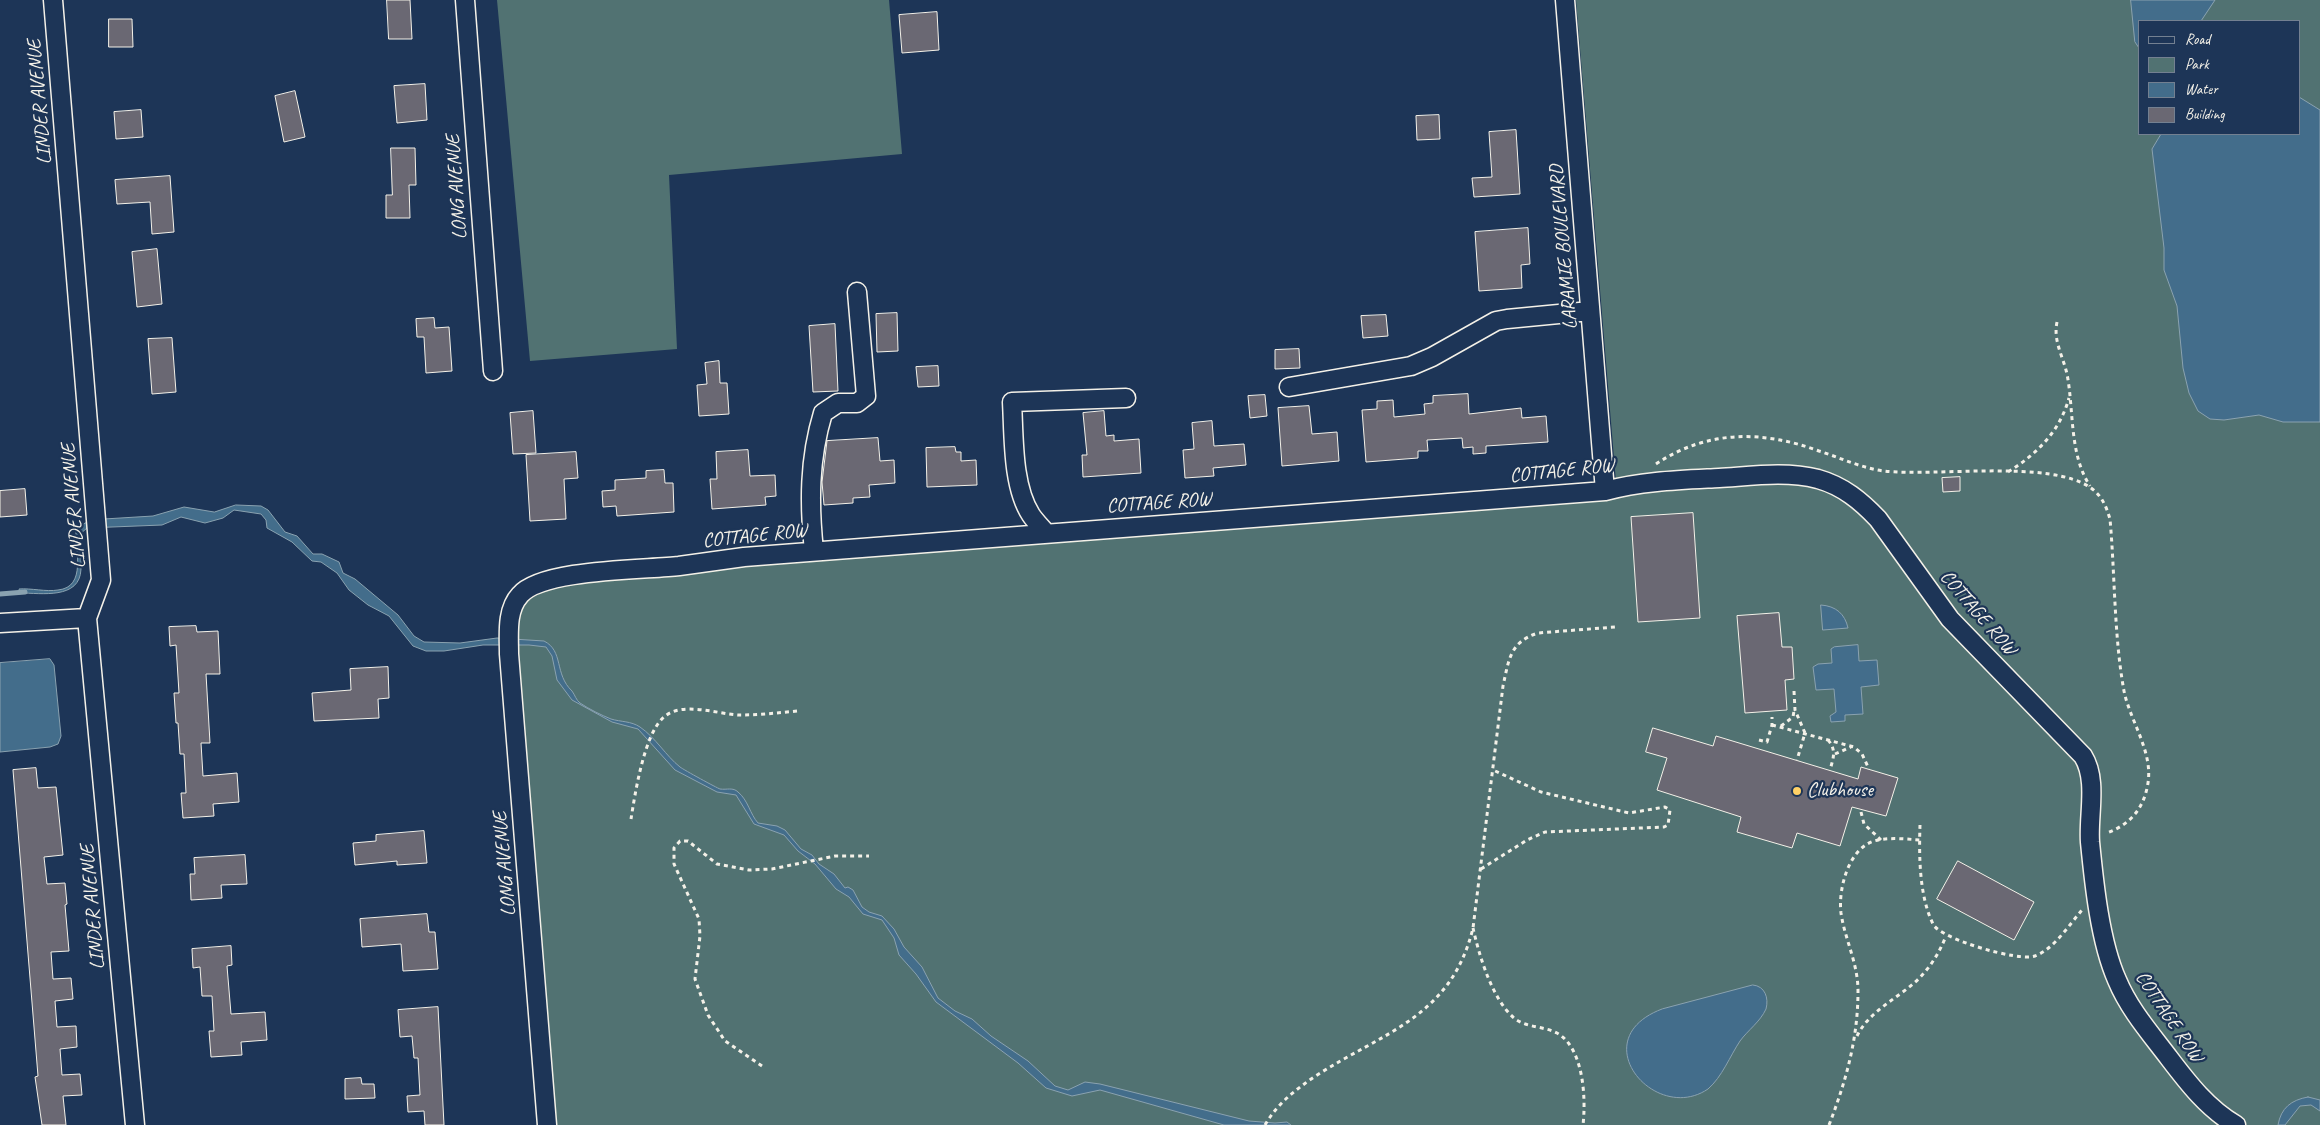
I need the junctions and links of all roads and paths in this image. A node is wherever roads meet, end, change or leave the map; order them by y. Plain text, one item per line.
1 (53, 0) edge
2 (465, 0) edge
3 (1564, 0) edge
4 (857, 292) dead end
5 (1590, 311) junction
6 (2057, 322) dead end
7 (492, 371) dead end
8 (1289, 387) dead end
9 (2070, 395) junction
10 (1126, 398) dead end
11 (1655, 465) dead end
12 (2008, 472) junction
13 (2090, 487) junction
14 (1606, 491) junction
15 (1046, 533) junction
16 (814, 552) junction
17 (516, 600) joint
18 (87, 618) junction
19 (0, 623) edge
20 (1615, 626) dead end
21 (1794, 691) dead end
22 (1795, 710) junction
23 (797, 711) dead end
24 (1772, 717) dead end
25 (1772, 724) junction
26 (1780, 726) junction
27 (1805, 733) junction
28 (1759, 740) dead end
29 (1828, 740) junction
30 (1854, 747) junction
31 (1835, 754) junction
32 (1797, 760) dead end
33 (1493, 770) junction
34 (1830, 770) dead end
35 (1870, 770) dead end
36 (1861, 812) dead end
37 (631, 819) dead end
38 (1920, 825) dead end
39 (2090, 839) junction
40 (1881, 840) junction
41 (1920, 840) junction
42 (869, 856) dead end
43 (1480, 869) junction
44 (2098, 897) junction
45 (1473, 928) junction
46 (1946, 936) junction
47 (1856, 1039) junction
48 (762, 1066) dead end
49 (135, 1125) edge
50 (547, 1125) edge
51 (1266, 1125) edge
52 (1583, 1125) edge
53 (1829, 1125) edge
54 (2236, 1125) edge

1 - 18 street, LINDER AVENUE
2 - 7 street, LONG AVENUE
3 - 5 street, LARAMIE BOULEVARD
4 - 16 street
5 - 8 street
5 - 14 street, LARAMIE BOULEVARD
6 - 9 path
9 - 12 path
9 - 13 path
10 - 15 street
11 - 12 path
12 - 13 path
13 - 39 path
14 - 15 street, COTTAGE ROW
14 - 39 street, COTTAGE ROW
15 - 16 street, COTTAGE ROW
16 - 17 street, COTTAGE ROW
17 - 50 street, LONG AVENUE
18 - 19 street
18 - 49 street, LINDER AVENUE
20 - 33 path
21 - 22 path
22 - 26 path
22 - 27 path
23 - 37 path
24 - 25 path
25 - 26 path
25 - 28 path
26 - 27 path
27 - 29 path
27 - 32 path
29 - 30 path
29 - 31 path
30 - 31 path
30 - 35 path
31 - 34 path
33 - 43 path
33 - 43 path
36 - 40 path
38 - 41 path
39 - 44 street, COTTAGE ROW
40 - 41 path
40 - 47 path
41 - 46 path
42 - 48 path
43 - 45 path
44 - 46 path
44 - 54 street, COTTAGE ROW
45 - 51 path
45 - 52 path
46 - 47 path
47 - 53 path

